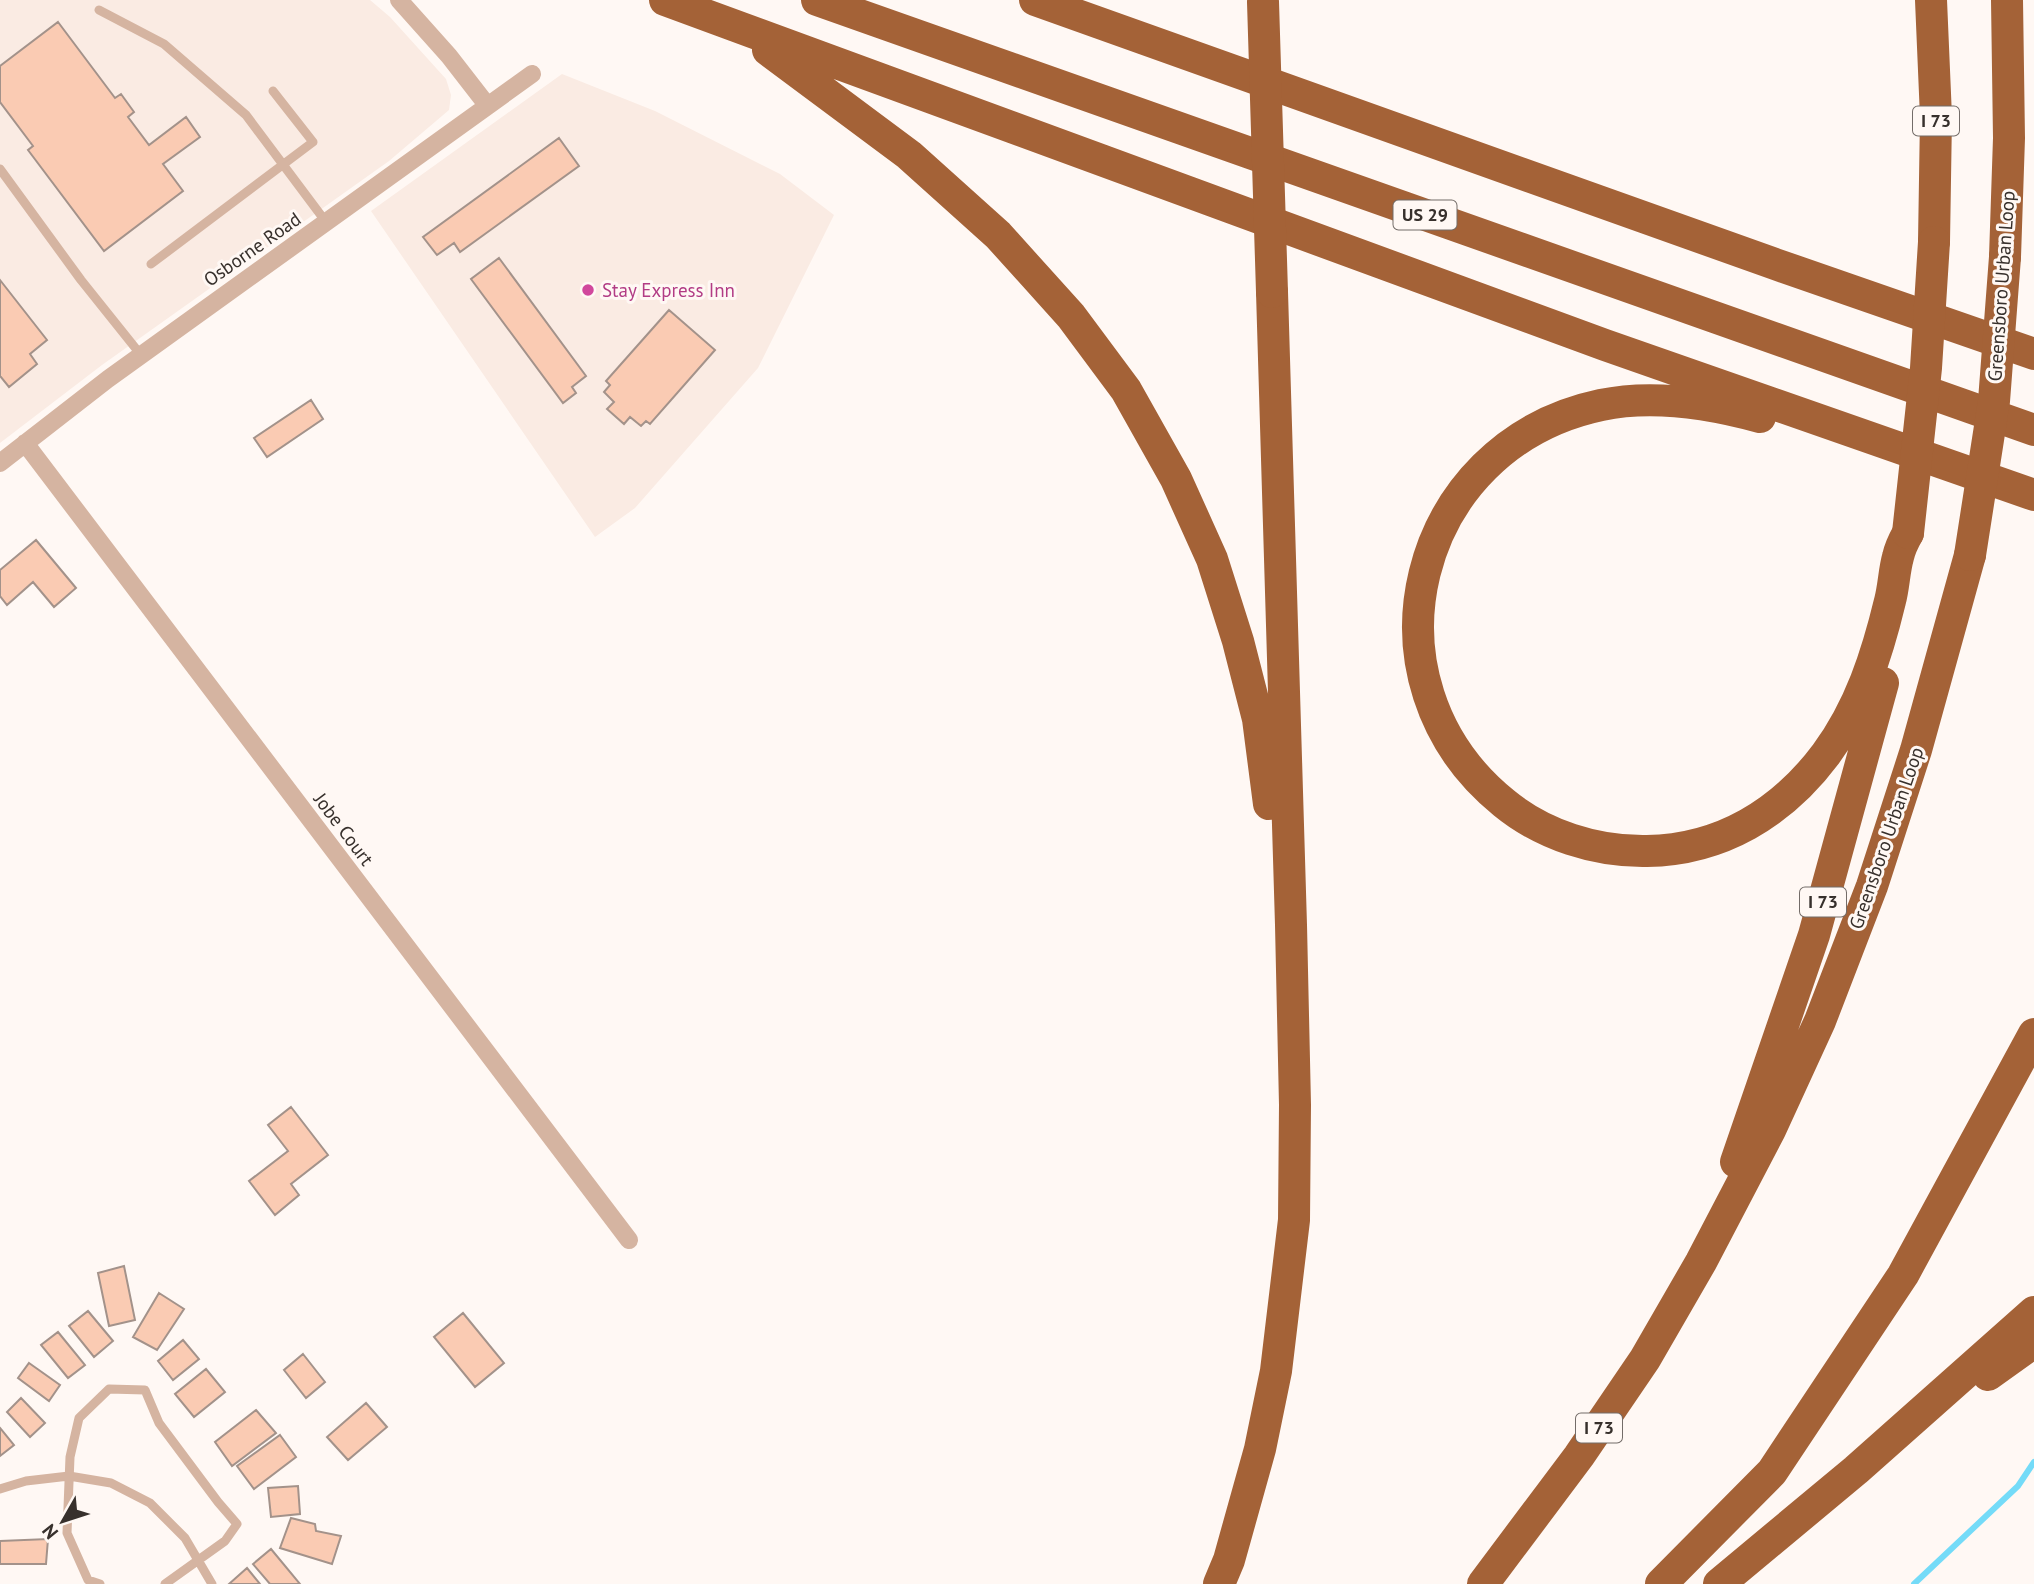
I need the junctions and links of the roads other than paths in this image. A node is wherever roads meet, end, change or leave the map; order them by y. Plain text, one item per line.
1 (399, 0) edge
2 (665, 0) edge
3 (817, 0) edge
4 (1035, 0) edge
5 (1931, 0) edge
6 (2007, 0) edge
7 (1263, 1) edge
8 (99, 10) dead end
9 (739, 28) junction
10 (532, 74) dead end
11 (273, 91) dead end
12 (487, 105) junction
13 (284, 164) junction
14 (0, 169) edge
15 (326, 222) junction
16 (150, 264) dead end
17 (2034, 354) edge
18 (141, 355) junction
19 (1841, 427) junction
20 (2034, 430) edge
21 (25, 443) junction
22 (0, 463) edge
23 (2034, 495) edge
24 (1908, 533) junction
25 (1291, 925) junction
26 (2034, 1034) edge
27 (629, 1240) dead end
28 (1701, 1262) junction
29 (2034, 1312) edge
30 (2034, 1342) edge
31 (1856, 1470) junction
32 (69, 1476) junction
33 (0, 1489) edge
34 (199, 1561) junction
35 (100, 1584) edge
36 (165, 1584) edge
37 (212, 1584) edge
38 (1219, 1584) edge
39 (1483, 1584) edge
40 (1661, 1584) edge
41 (1719, 1584) edge

1 - 12 street
2 - 9 highway
3 - 20 highway, US 29
4 - 17 highway
5 - 24 highway, I 73, bridge
6 - 28 highway, Greensboro Urban Loop / I 73, bridge
7 - 25 highway, bridge
8 - 13 lane
9 - 19 highway
9 - 25 highway
10 - 12 street, Osborne Road
11 - 13 lane
12 - 15 street, Osborne Road
13 - 15 lane
13 - 16 lane
14 - 18 lane
15 - 18 street, Osborne Road
18 - 21 street, Osborne Road
19 - 23 highway
19 - 24 highway
21 - 22 street, Osborne Road
21 - 27 street, Jobe Court
24 - 28 highway, I 73
25 - 38 highway
26 - 40 highway
28 - 39 highway, Greensboro Urban Loop / I 73
29 - 31 highway
30 - 31 highway
31 - 41 highway
32 - 33 lane
32 - 34 lane
32 - 34 lane
32 - 35 lane
34 - 36 lane
34 - 37 lane

